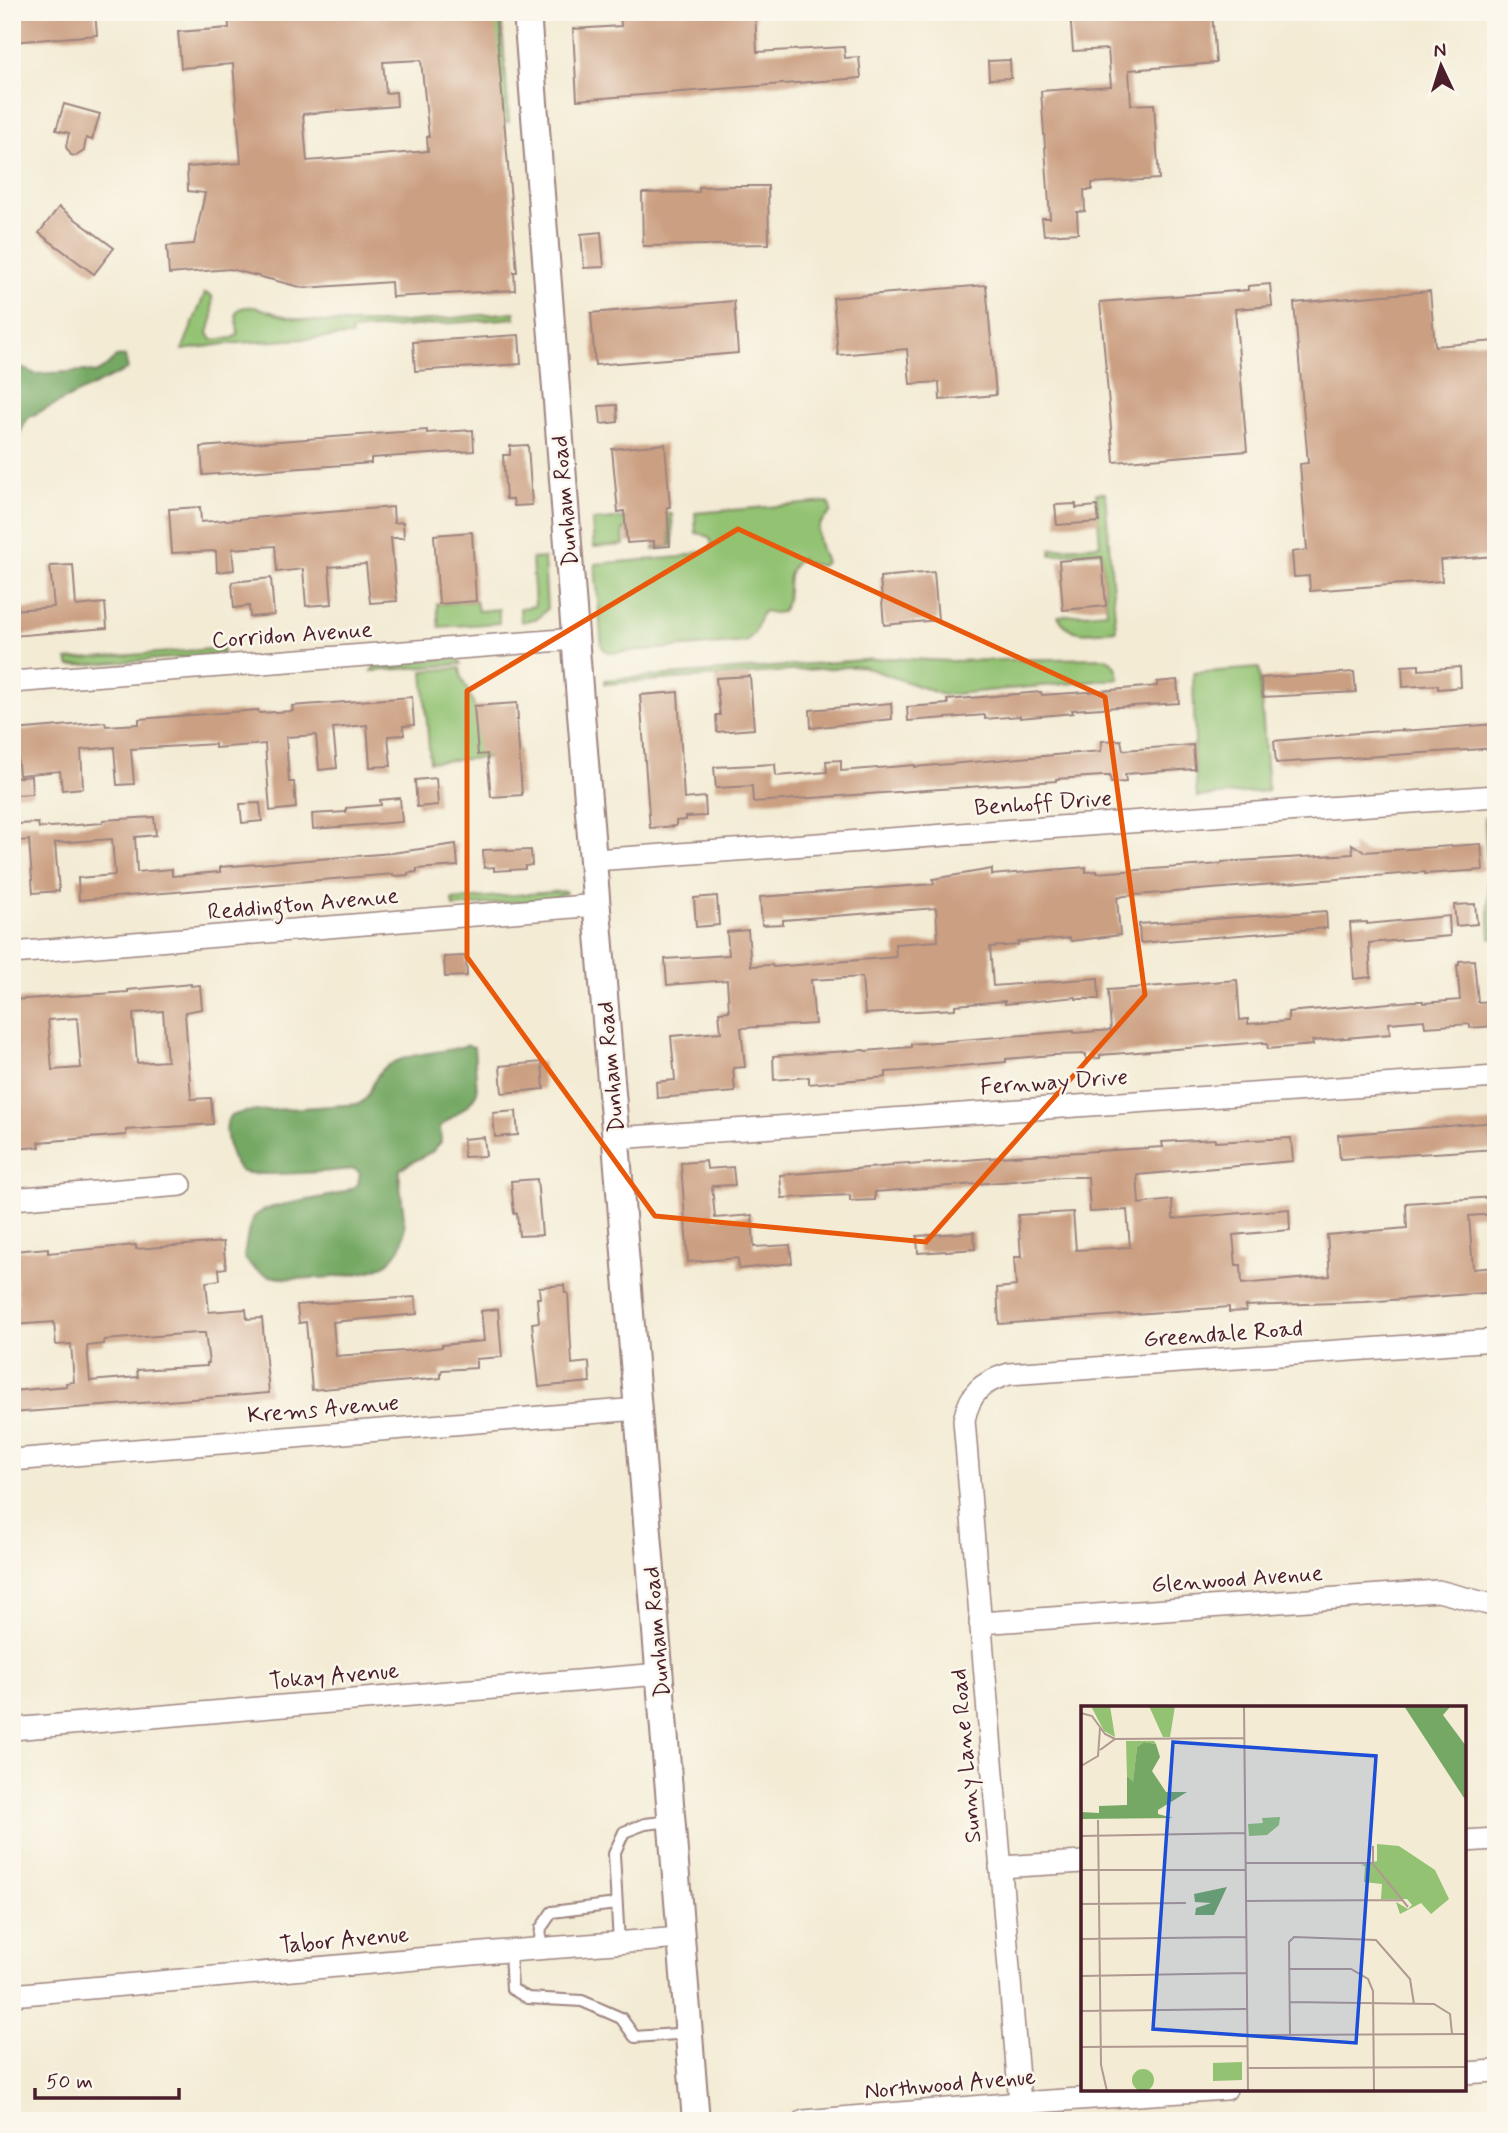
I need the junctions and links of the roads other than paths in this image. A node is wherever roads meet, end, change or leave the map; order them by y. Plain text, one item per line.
1 (527, 12) edge
2 (575, 639) junction
3 (12, 682) edge
4 (1496, 796) edge
5 (593, 860) junction
6 (597, 905) junction
7 (12, 953) edge
8 (1496, 1077) edge
9 (616, 1138) junction
10 (181, 1185) dead end
11 (12, 1199) edge
12 (1496, 1340) edge
13 (967, 1406) joint
14 (638, 1409) junction
15 (12, 1460) edge
16 (1496, 1606) edge
17 (980, 1623) junction
18 (659, 1674) junction
19 (12, 1729) edge
20 (671, 1821) junction
21 (1496, 1839) edge
22 (1466, 1840) edge
23 (1081, 1862) edge
24 (1000, 1867) junction
25 (616, 1904) junction
26 (681, 1938) junction
27 (619, 1943) junction
28 (539, 1949) junction
29 (510, 1952) junction
30 (12, 1995) edge
31 (690, 2033) junction
32 (1496, 2071) edge
33 (1466, 2073) edge
34 (1197, 2091) edge
35 (1020, 2103) junction
36 (696, 2121) edge
37 (804, 2121) edge

1 - 2 street, Dunham Road
2 - 3 street, Corridon Avenue
2 - 5 street, Dunham Road
4 - 5 street, Benhoff Drive
5 - 6 street, Dunham Road
6 - 7 street, Reddington Avenue
6 - 9 street, Dunham Road
8 - 9 street, Fernway Drive
9 - 14 street, Dunham Road
10 - 11 street
12 - 13 street, Greendale Road
13 - 17 street, Sunny Lane Road
14 - 15 street, Krems Avenue
14 - 18 street, Dunham Road
16 - 17 street, Glenwood Avenue
17 - 24 street, Sunny Lane Road
18 - 19 street, Tokay Avenue
18 - 20 street, Dunham Road
20 - 25 lane
20 - 26 street, Dunham Road
21 - 22 street
23 - 24 street
24 - 35 street, Sunny Lane Road
25 - 27 lane
25 - 28 lane
26 - 27 street, Tabor Avenue
26 - 31 street, Dunham Road
27 - 28 street, Tabor Avenue
28 - 29 street, Tabor Avenue
29 - 30 street, Tabor Avenue
29 - 31 lane
31 - 36 street, Dunham Road
32 - 33 street
34 - 35 street, Northwood Avenue
35 - 37 street, Northwood Avenue

